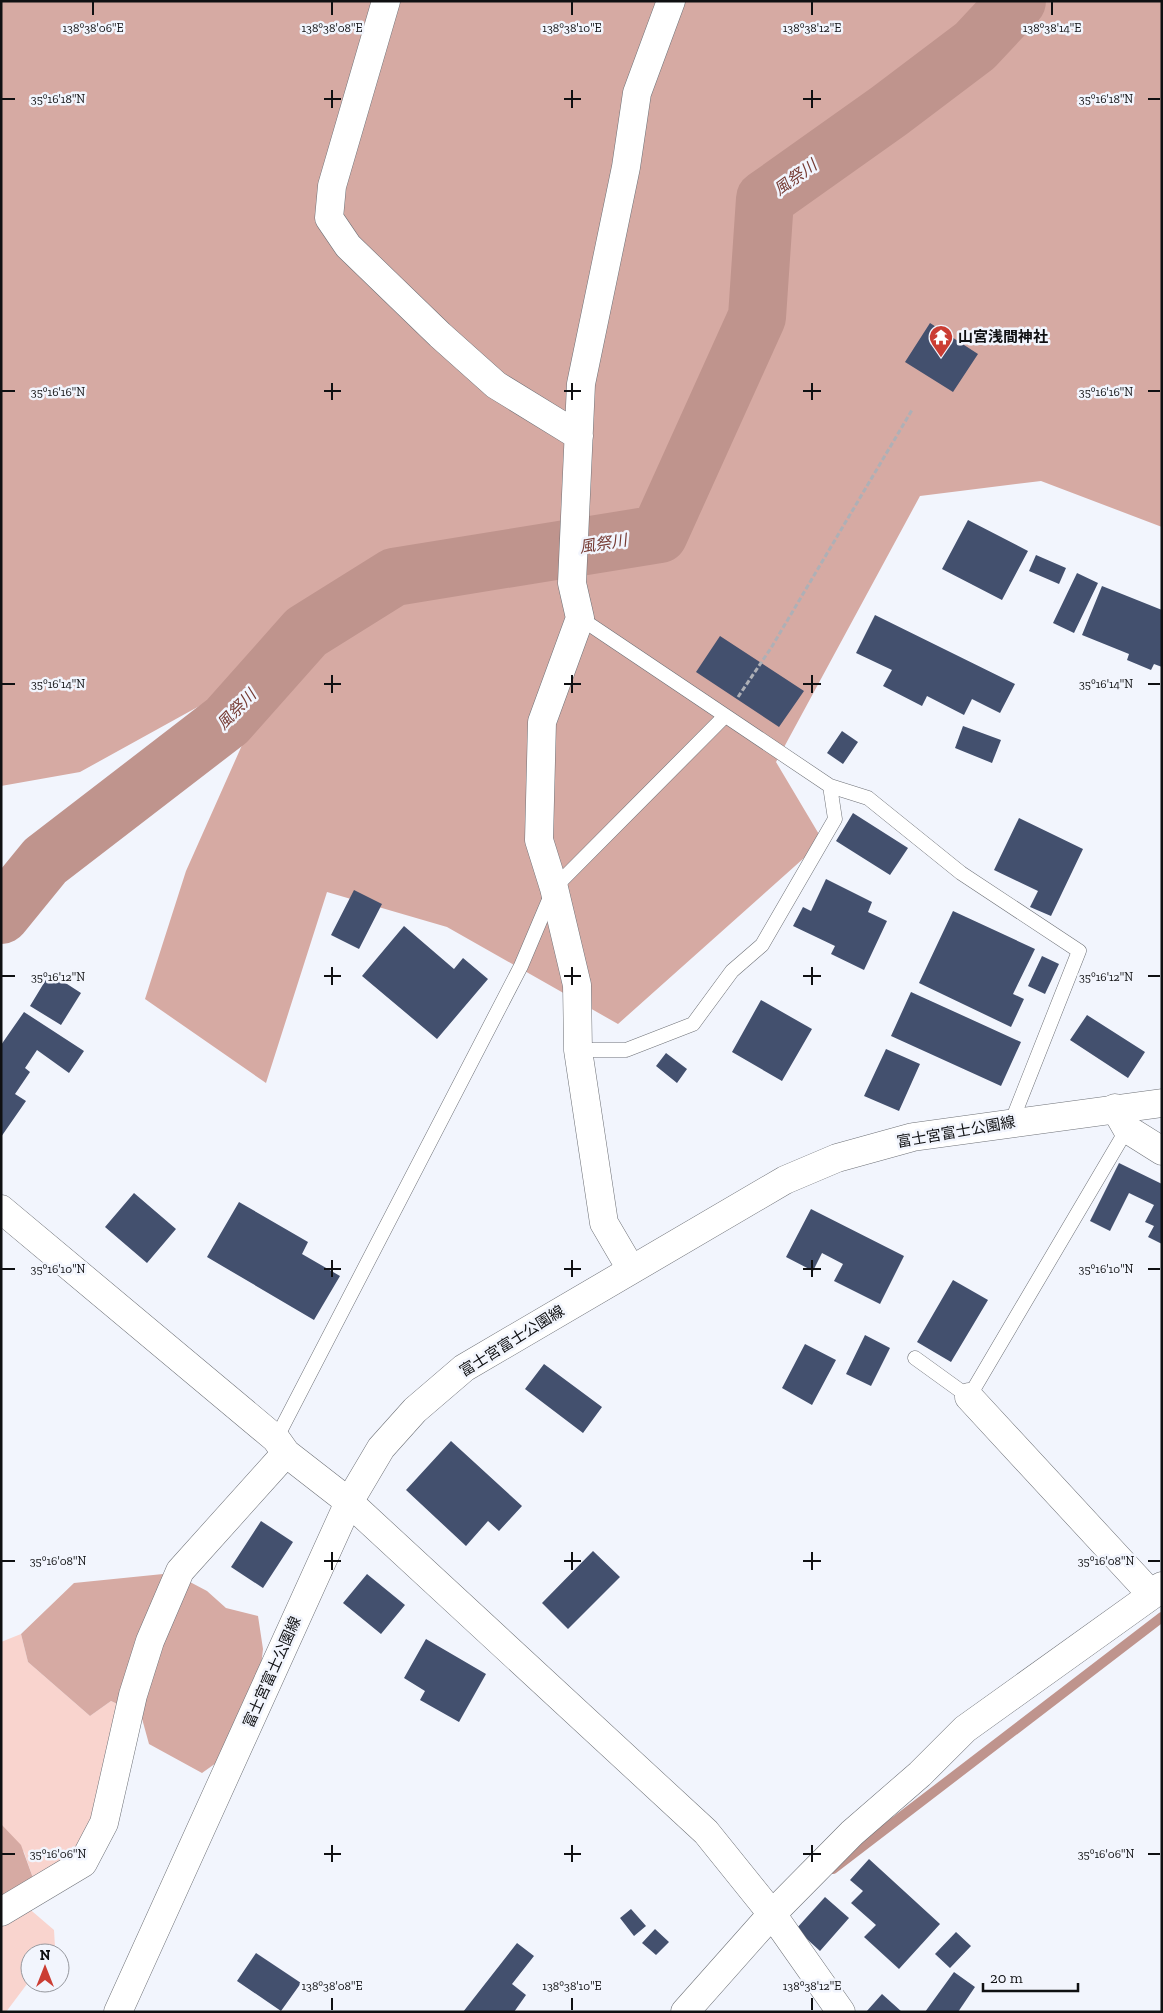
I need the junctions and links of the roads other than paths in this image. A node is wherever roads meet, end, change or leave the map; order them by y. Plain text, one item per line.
1 (386, 1) edge
2 (671, 1) edge
3 (579, 436) junction
4 (580, 618) junction
5 (725, 716) junction
6 (830, 786) junction
7 (554, 888) junction
8 (578, 1050) junction
9 (1158, 1100) edge
10 (1121, 1119) junction
11 (1011, 1123) junction
12 (1162, 1151) edge
13 (1, 1209) edge
14 (630, 1269) junction
15 (915, 1358) dead end
16 (968, 1397) junction
17 (281, 1446) junction
18 (350, 1502) junction
19 (1157, 1590) edge
20 (1, 1912) edge
21 (772, 1914) junction
22 (118, 2012) edge
23 (686, 2012) edge
24 (841, 2012) edge

1 - 3 street
2 - 3 street
3 - 4 street
4 - 5 lane
4 - 7 street
5 - 6 lane
5 - 7 lane
6 - 8 lane
6 - 11 lane
7 - 8 street
7 - 17 lane
8 - 14 street
9 - 10 street, 富士宮富士公園線
10 - 11 street, 富士宮富士公園線
10 - 12 street
10 - 16 lane
11 - 14 street, 富士宮富士公園線
13 - 17 street
14 - 18 street, 富士宮富士公園線
15 - 16 lane
16 - 19 street
17 - 18 street
17 - 20 street
18 - 21 street
18 - 22 street, 富士宮富士公園線
19 - 21 street
21 - 23 street
21 - 24 street

